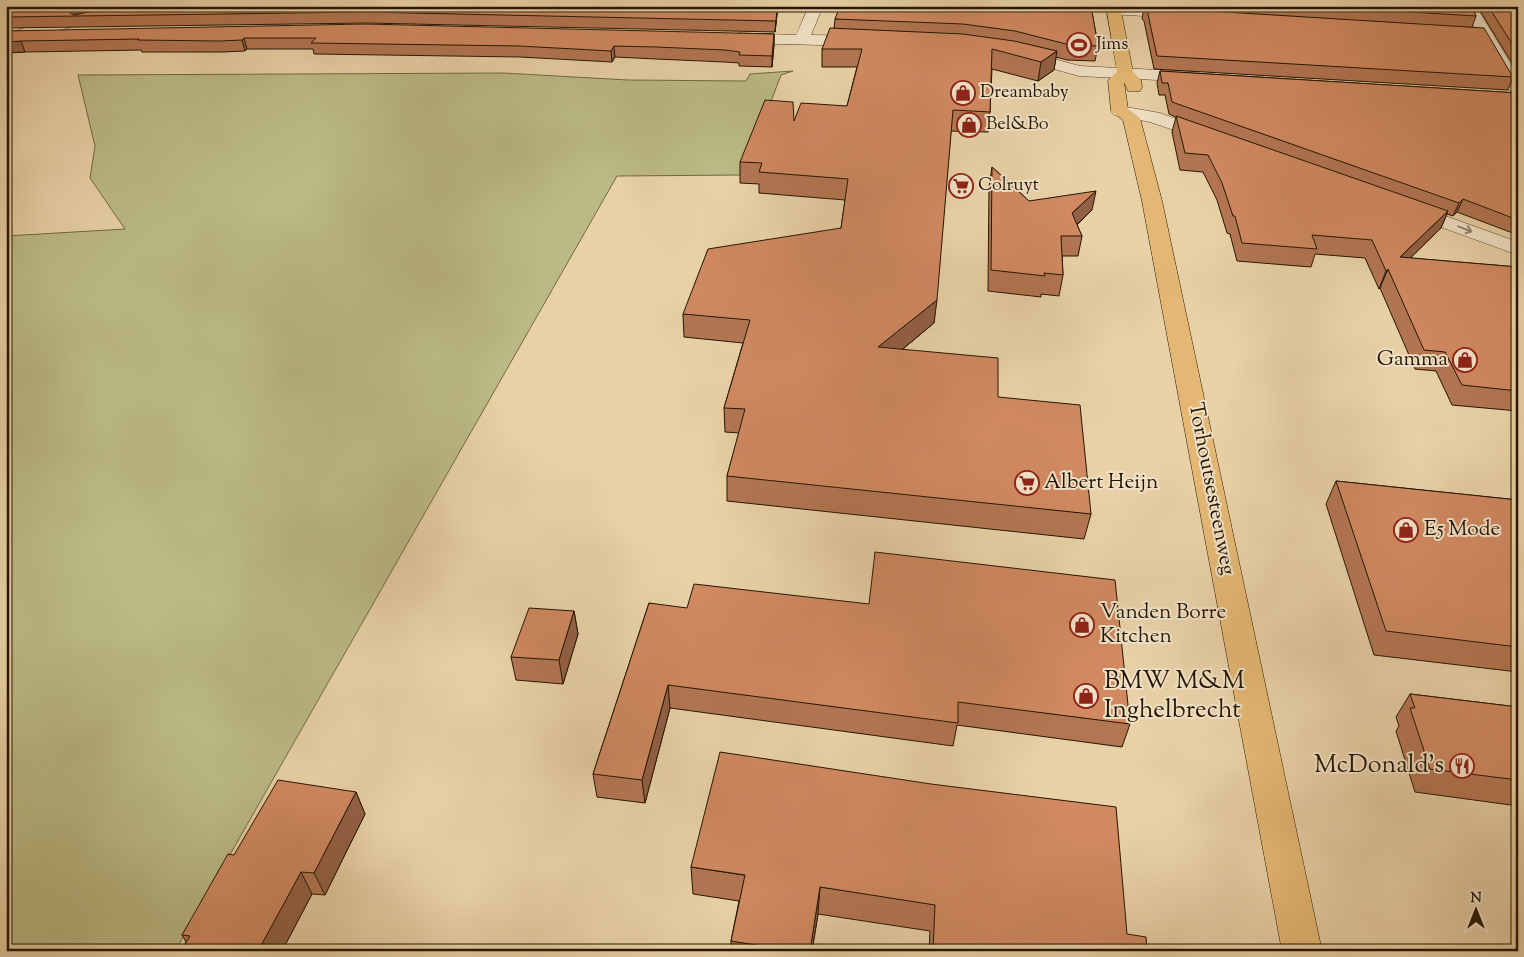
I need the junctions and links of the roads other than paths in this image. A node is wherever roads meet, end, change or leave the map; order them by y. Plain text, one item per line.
1 (144, 6) edge
2 (816, 6) edge
3 (1469, 6) edge
4 (1114, 8) edge
5 (1195, 15) edge
6 (91, 32) edge
7 (1468, 32) edge
8 (1484, 34) junction
9 (13, 35) edge
10 (723, 37) edge
11 (801, 40) junction
12 (878, 42) edge
13 (1004, 52) edge
14 (1125, 74) junction
15 (1216, 79) edge
16 (1518, 91) edge
17 (1499, 97) edge
18 (1518, 98) edge
19 (1131, 114) junction
20 (1223, 142) edge
21 (1389, 201) edge
22 (1518, 249) edge
23 (1302, 951) edge

1 - 9 street
2 - 11 street
3 - 8 street
4 - 5 street
4 - 14 main road, Torhoutsesteenweg
6 - 9 street
7 - 8 street
8 - 16 street
10 - 11 street
11 - 12 street
13 - 14 street
14 - 15 street
14 - 19 main road, Torhoutsesteenweg
17 - 18 street
19 - 20 street
19 - 23 main road, Torhoutsesteenweg
21 -> 22 street

